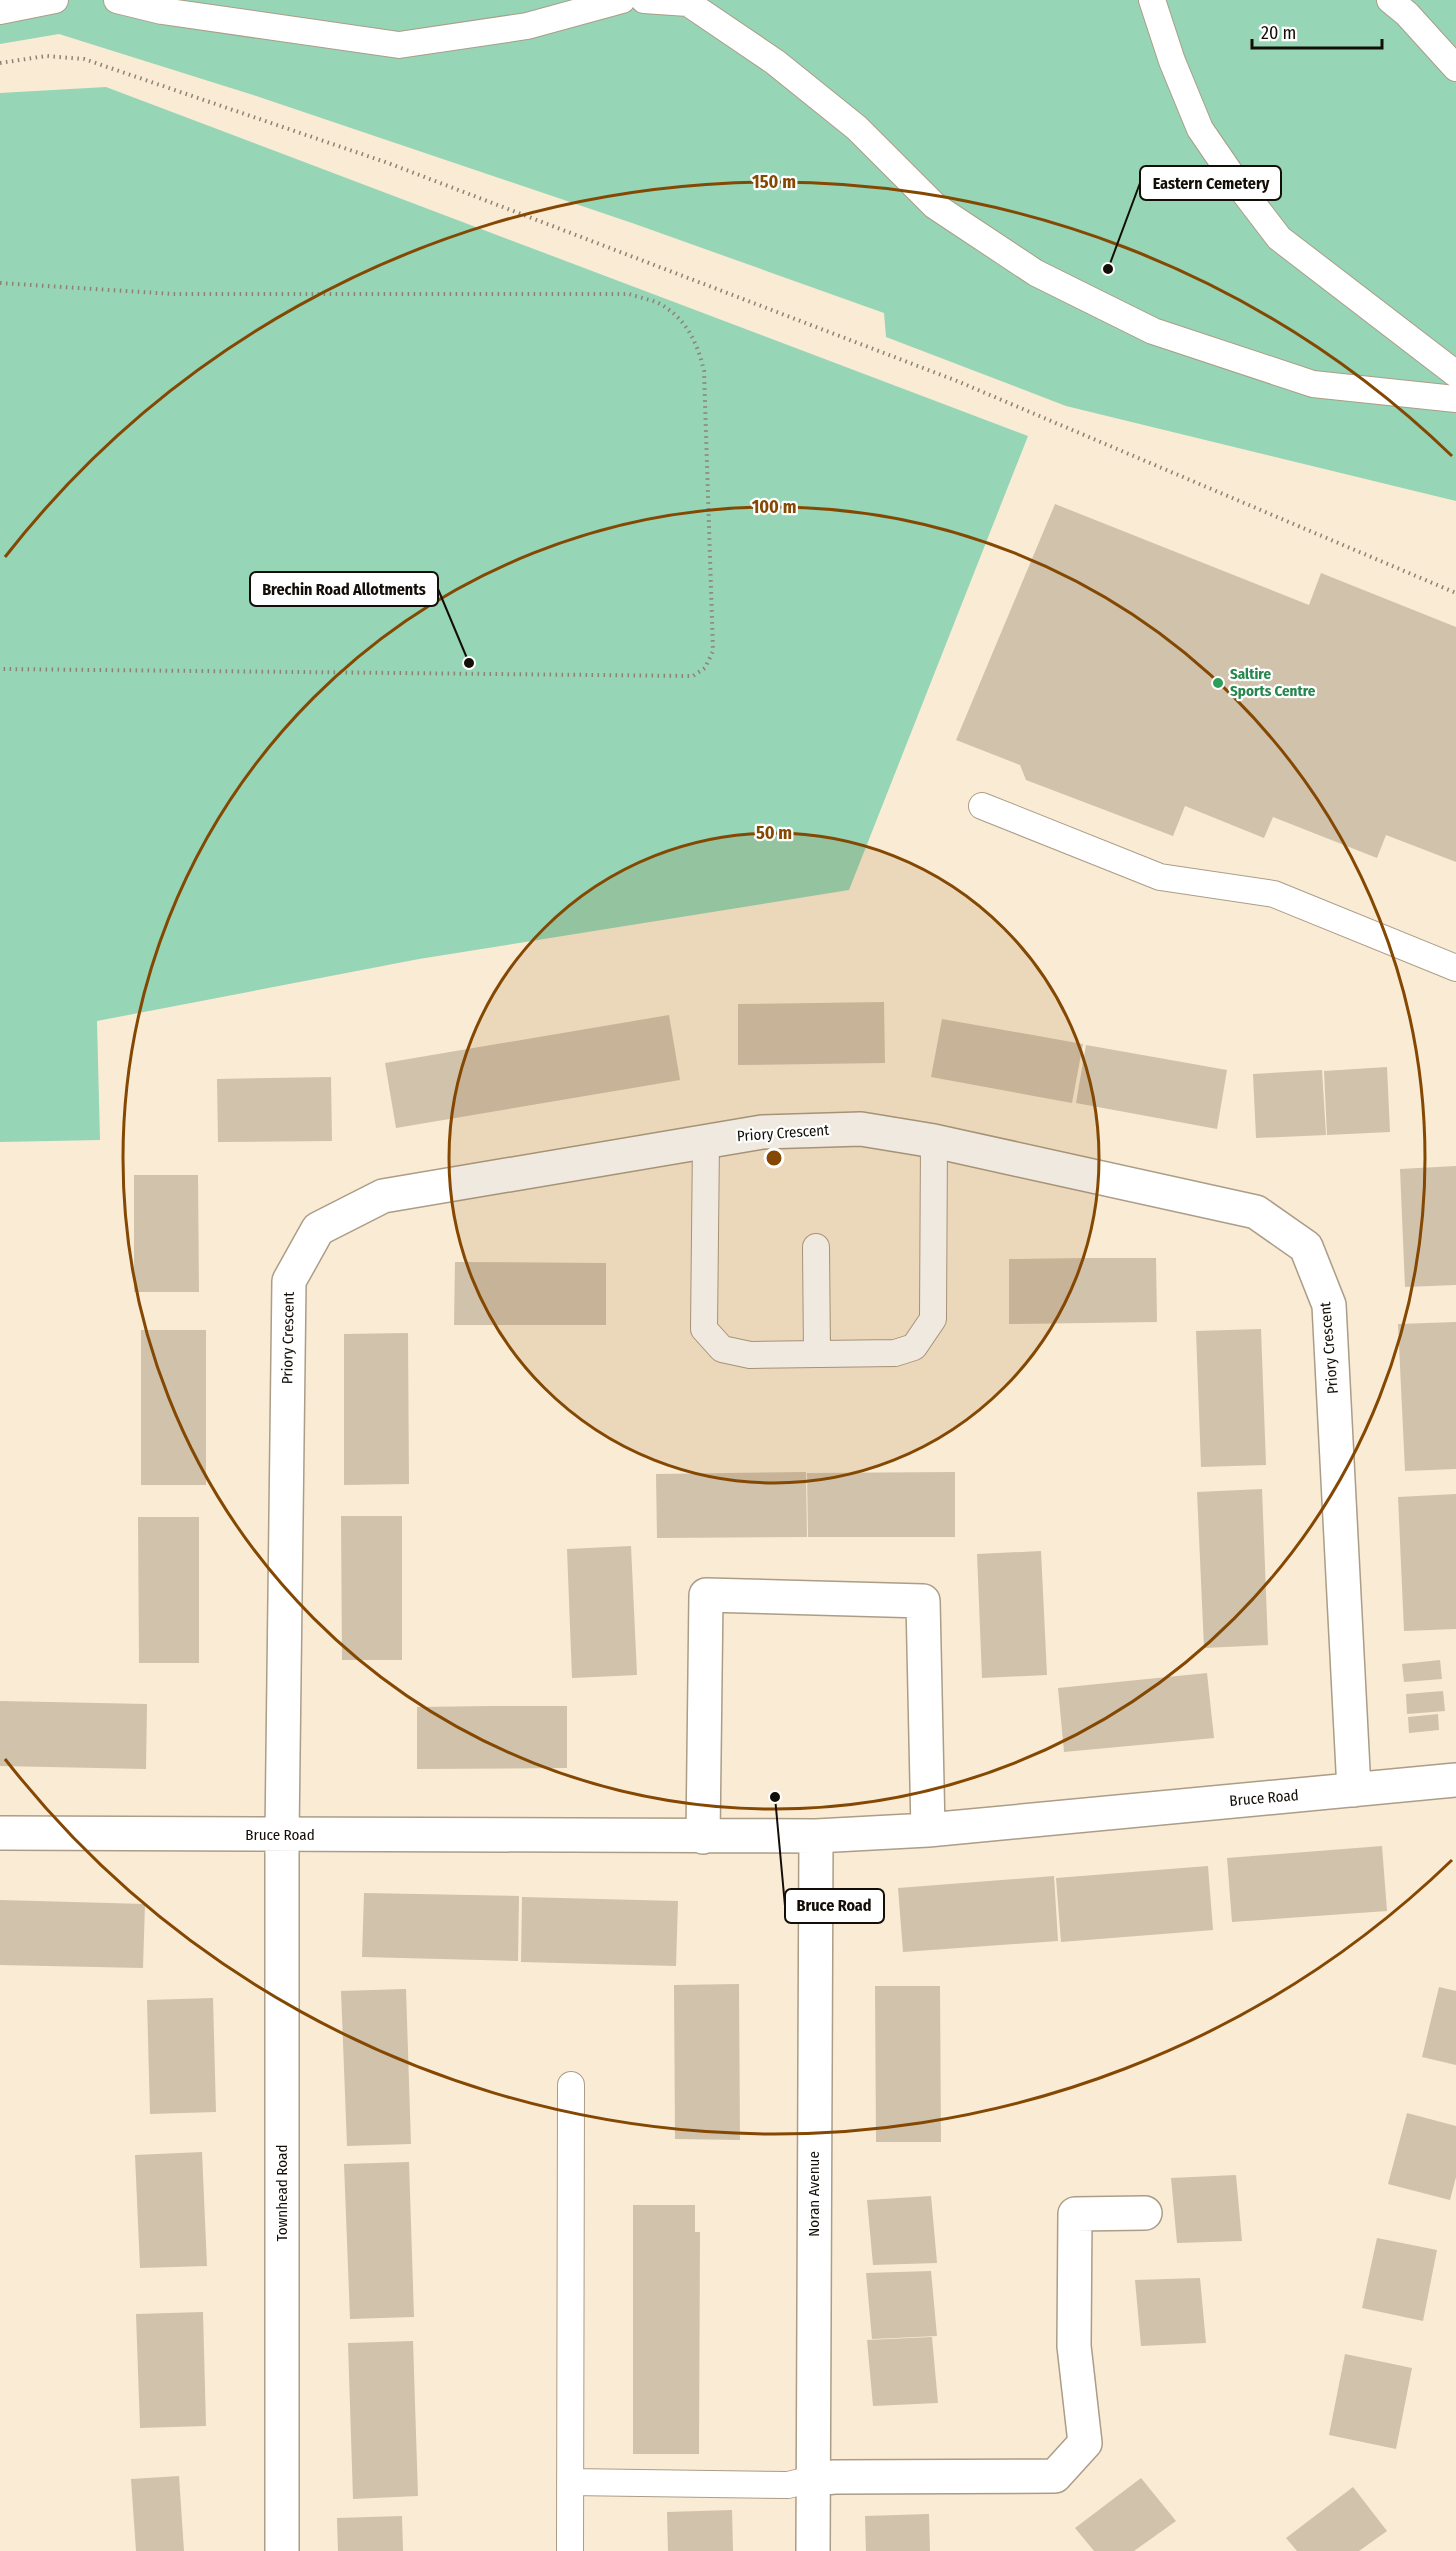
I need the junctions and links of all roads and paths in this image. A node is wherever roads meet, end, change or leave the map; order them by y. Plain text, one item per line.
1 (55, 0) edge
2 (117, 0) edge
3 (622, 0) edge
4 (644, 0) edge
5 (1152, 0) edge
6 (1390, 0) edge
7 (690, 2) edge
8 (0, 10) edge
9 (0, 63) edge
10 (1456, 68) edge
11 (0, 284) edge
12 (1456, 374) edge
13 (1456, 399) edge
14 (1456, 593) edge
15 (0, 669) edge
16 (982, 806) dead end
17 (1456, 968) edge
18 (706, 1141) junction
19 (934, 1141) junction
20 (816, 1247) dead end
21 (817, 1354) junction
22 (1456, 1780) edge
23 (1354, 1790) junction
24 (928, 1830) junction
25 (0, 1833) edge
26 (282, 1835) junction
27 (816, 1836) junction
28 (703, 1837) junction
29 (571, 2085) dead end
30 (1145, 2213) dead end
31 (813, 2479) junction
32 (570, 2482) junction
33 (282, 2551) edge
34 (570, 2551) edge
35 (813, 2551) edge

1 - 8 lane
2 - 3 lane
4 - 7 lane
5 - 12 lane
6 - 10 lane
7 - 13 lane
9 - 14 path
11 - 15 path
16 - 17 lane
18 - 19 street, Priory Crescent
18 - 21 lane
18 - 26 street, Priory Crescent
19 - 21 lane
19 - 23 street, Priory Crescent
20 - 21 lane
22 - 23 street, Bruce Road
23 - 24 street, Bruce Road
24 - 27 street, Bruce Road
24 - 28 street
25 - 26 street, Bruce Road
26 - 28 street, Bruce Road
26 - 33 street, Townhead Road
27 - 28 street, Bruce Road
27 - 31 street, Noran Avenue
29 - 32 lane
30 - 31 street
31 - 32 lane
31 - 35 street, Noran Avenue
32 - 34 lane

